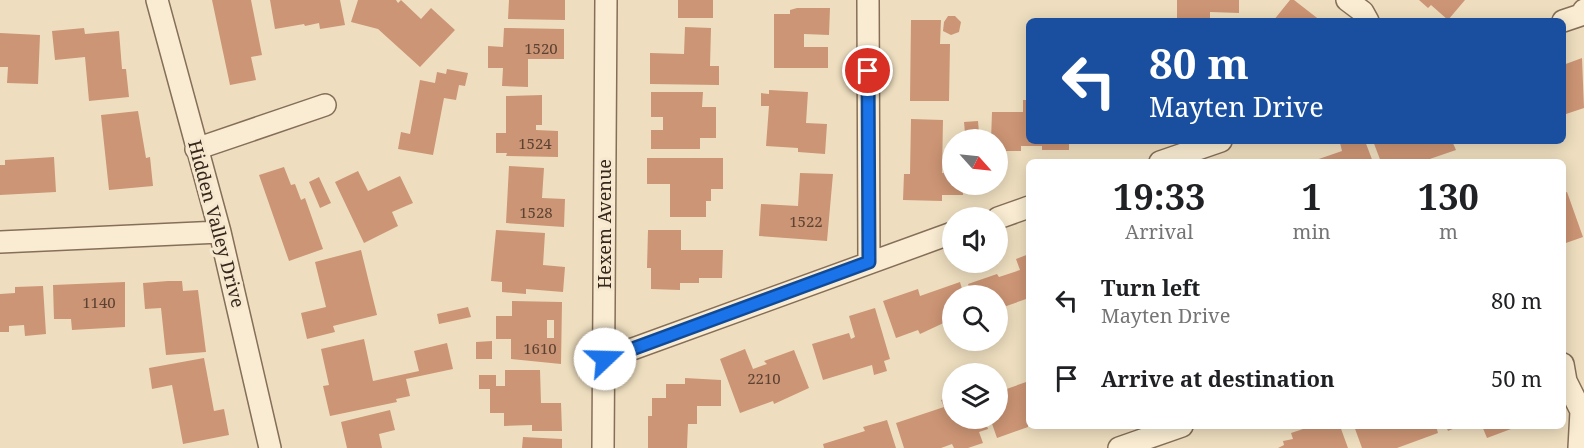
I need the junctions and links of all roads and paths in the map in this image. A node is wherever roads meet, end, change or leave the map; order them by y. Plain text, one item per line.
1 (157, 0) edge
2 (606, 0) edge
3 (868, 0) edge
4 (1347, 0) edge
5 (1584, 10) edge
6 (1366, 18) edge
7 (1566, 20) edge
8 (325, 105) dead end
9 (1212, 144) edge
10 (196, 149) junction
11 (1169, 159) edge
12 (1026, 208) edge
13 (1008, 214) edge
14 (220, 232) junction
15 (942, 236) edge
16 (0, 242) edge
17 (869, 262) junction
18 (605, 359) junction
19 (1566, 381) edge
20 (1173, 429) edge
21 (270, 448) edge
22 (603, 448) edge
23 (1119, 448) edge
24 (1579, 448) edge

1 - 10 street, Hidden Valley Drive
2 - 18 street, Hexem Avenue
3 - 17 street
4 - 6 street
5 - 7 street
8 - 10 street
9 - 11 street
10 - 14 street, Hidden Valley Drive
12 - 13 street
14 - 16 street
14 - 21 street, Hidden Valley Drive
15 - 17 street
17 - 18 street
18 - 22 street, Hexem Avenue
19 - 24 street
20 - 23 street

